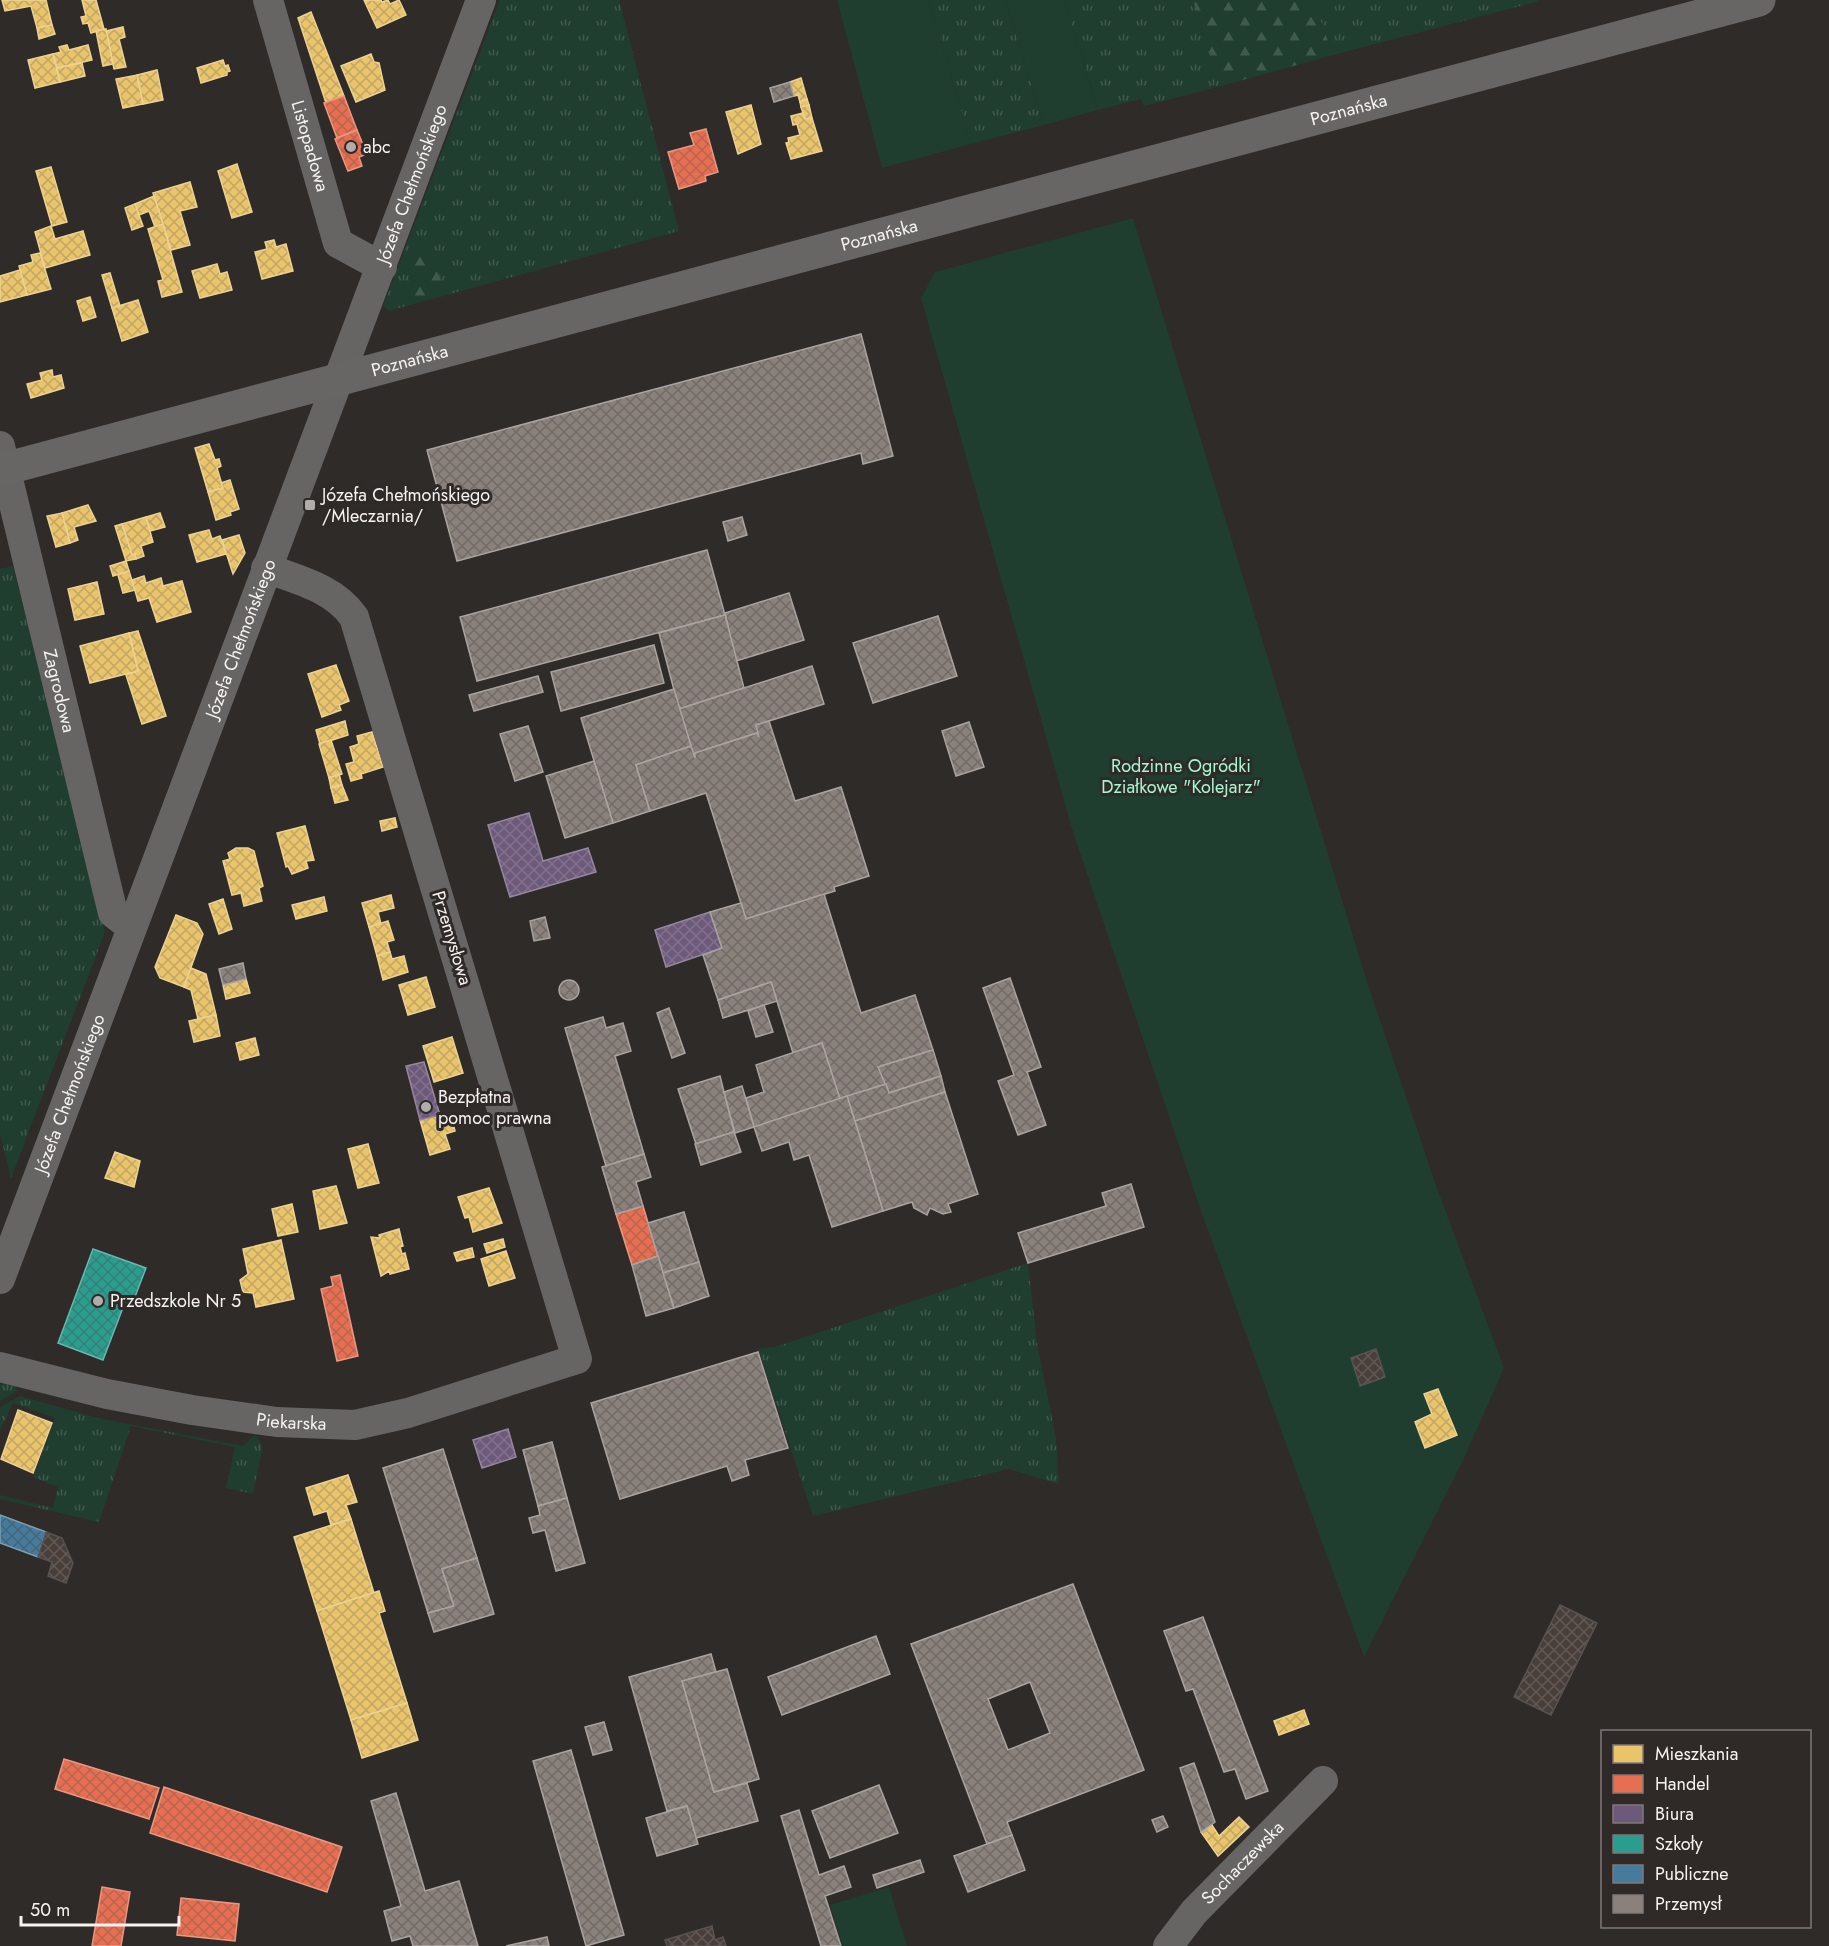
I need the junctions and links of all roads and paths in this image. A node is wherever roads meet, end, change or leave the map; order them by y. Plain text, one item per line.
1 (268, 0) edge
2 (481, 0) edge
3 (1759, 0) edge
4 (382, 267) junction
5 (339, 379) junction
6 (2, 461) edge
7 (266, 568) junction
8 (131, 927) junction
9 (0, 1279) edge
10 (577, 1359) joint
11 (0, 1367) edge
12 (1323, 1782) dead end
13 (1168, 1946) edge

1 - 4 street, Listopadowa
2 - 4 street, Józefa Chełmońskiego
3 - 5 main road, Poznańska
4 - 5 street, Józefa Chełmońskiego
5 - 6 main road, Poznańska
5 - 7 street, Józefa Chełmońskiego
6 - 8 street, Zagrodowa
7 - 8 street, Józefa Chełmońskiego
7 - 10 street, Przemysłowa
8 - 9 street, Józefa Chełmońskiego
10 - 11 street, Piekarska
12 - 13 street, Sochaczewska

